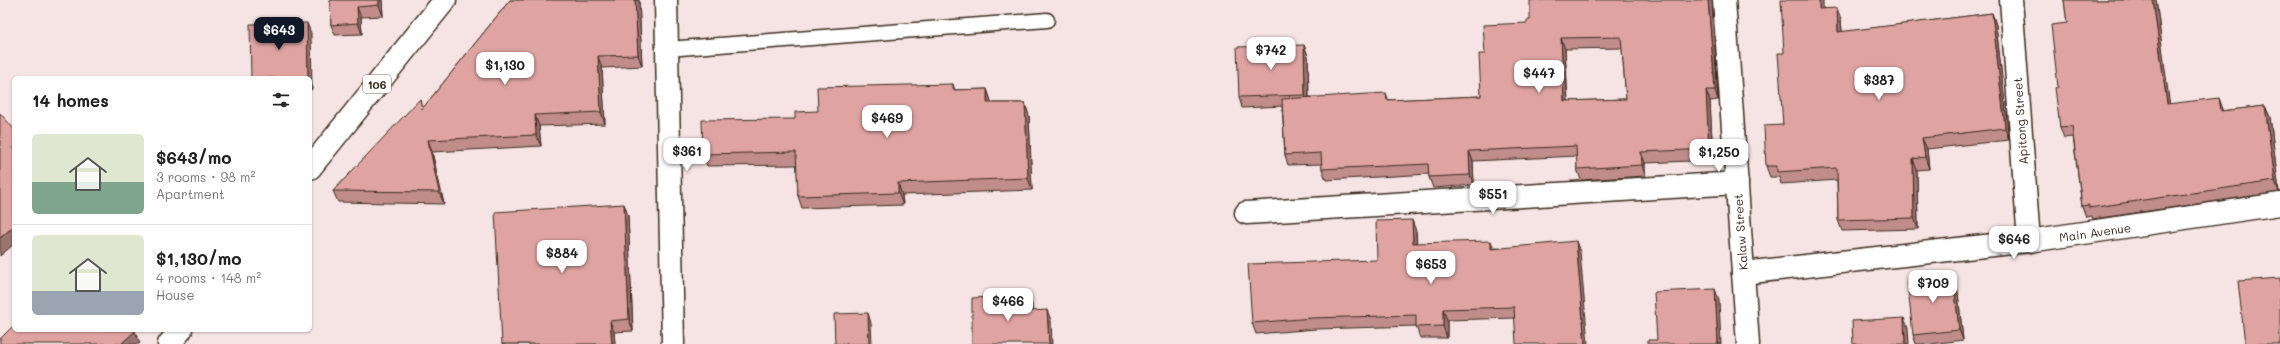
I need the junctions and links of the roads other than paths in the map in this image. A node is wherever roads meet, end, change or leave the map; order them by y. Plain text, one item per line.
1 (444, 0) edge
2 (666, 0) edge
3 (1724, 0) edge
4 (2012, 0) edge
5 (1047, 20) dead end
6 (667, 49) junction
7 (312, 165) edge
8 (1737, 183) junction
9 (2280, 204) edge
10 (1246, 213) dead end
11 (2029, 241) junction
12 (1743, 274) junction
13 (179, 332) edge
14 (169, 344) edge
15 (673, 344) edge
16 (1748, 344) edge

1 - 7 main road, 106
2 - 6 main road
3 - 8 main road, Kalaw Street
4 - 11 main road, Apitong Street
5 - 6 lane
6 - 15 main road
8 - 10 main road
8 - 12 main road, Kalaw Street
9 - 11 main road, Main Avenue
11 - 12 main road, Main Avenue
12 - 16 main road, Kalaw Street
13 - 14 main road

